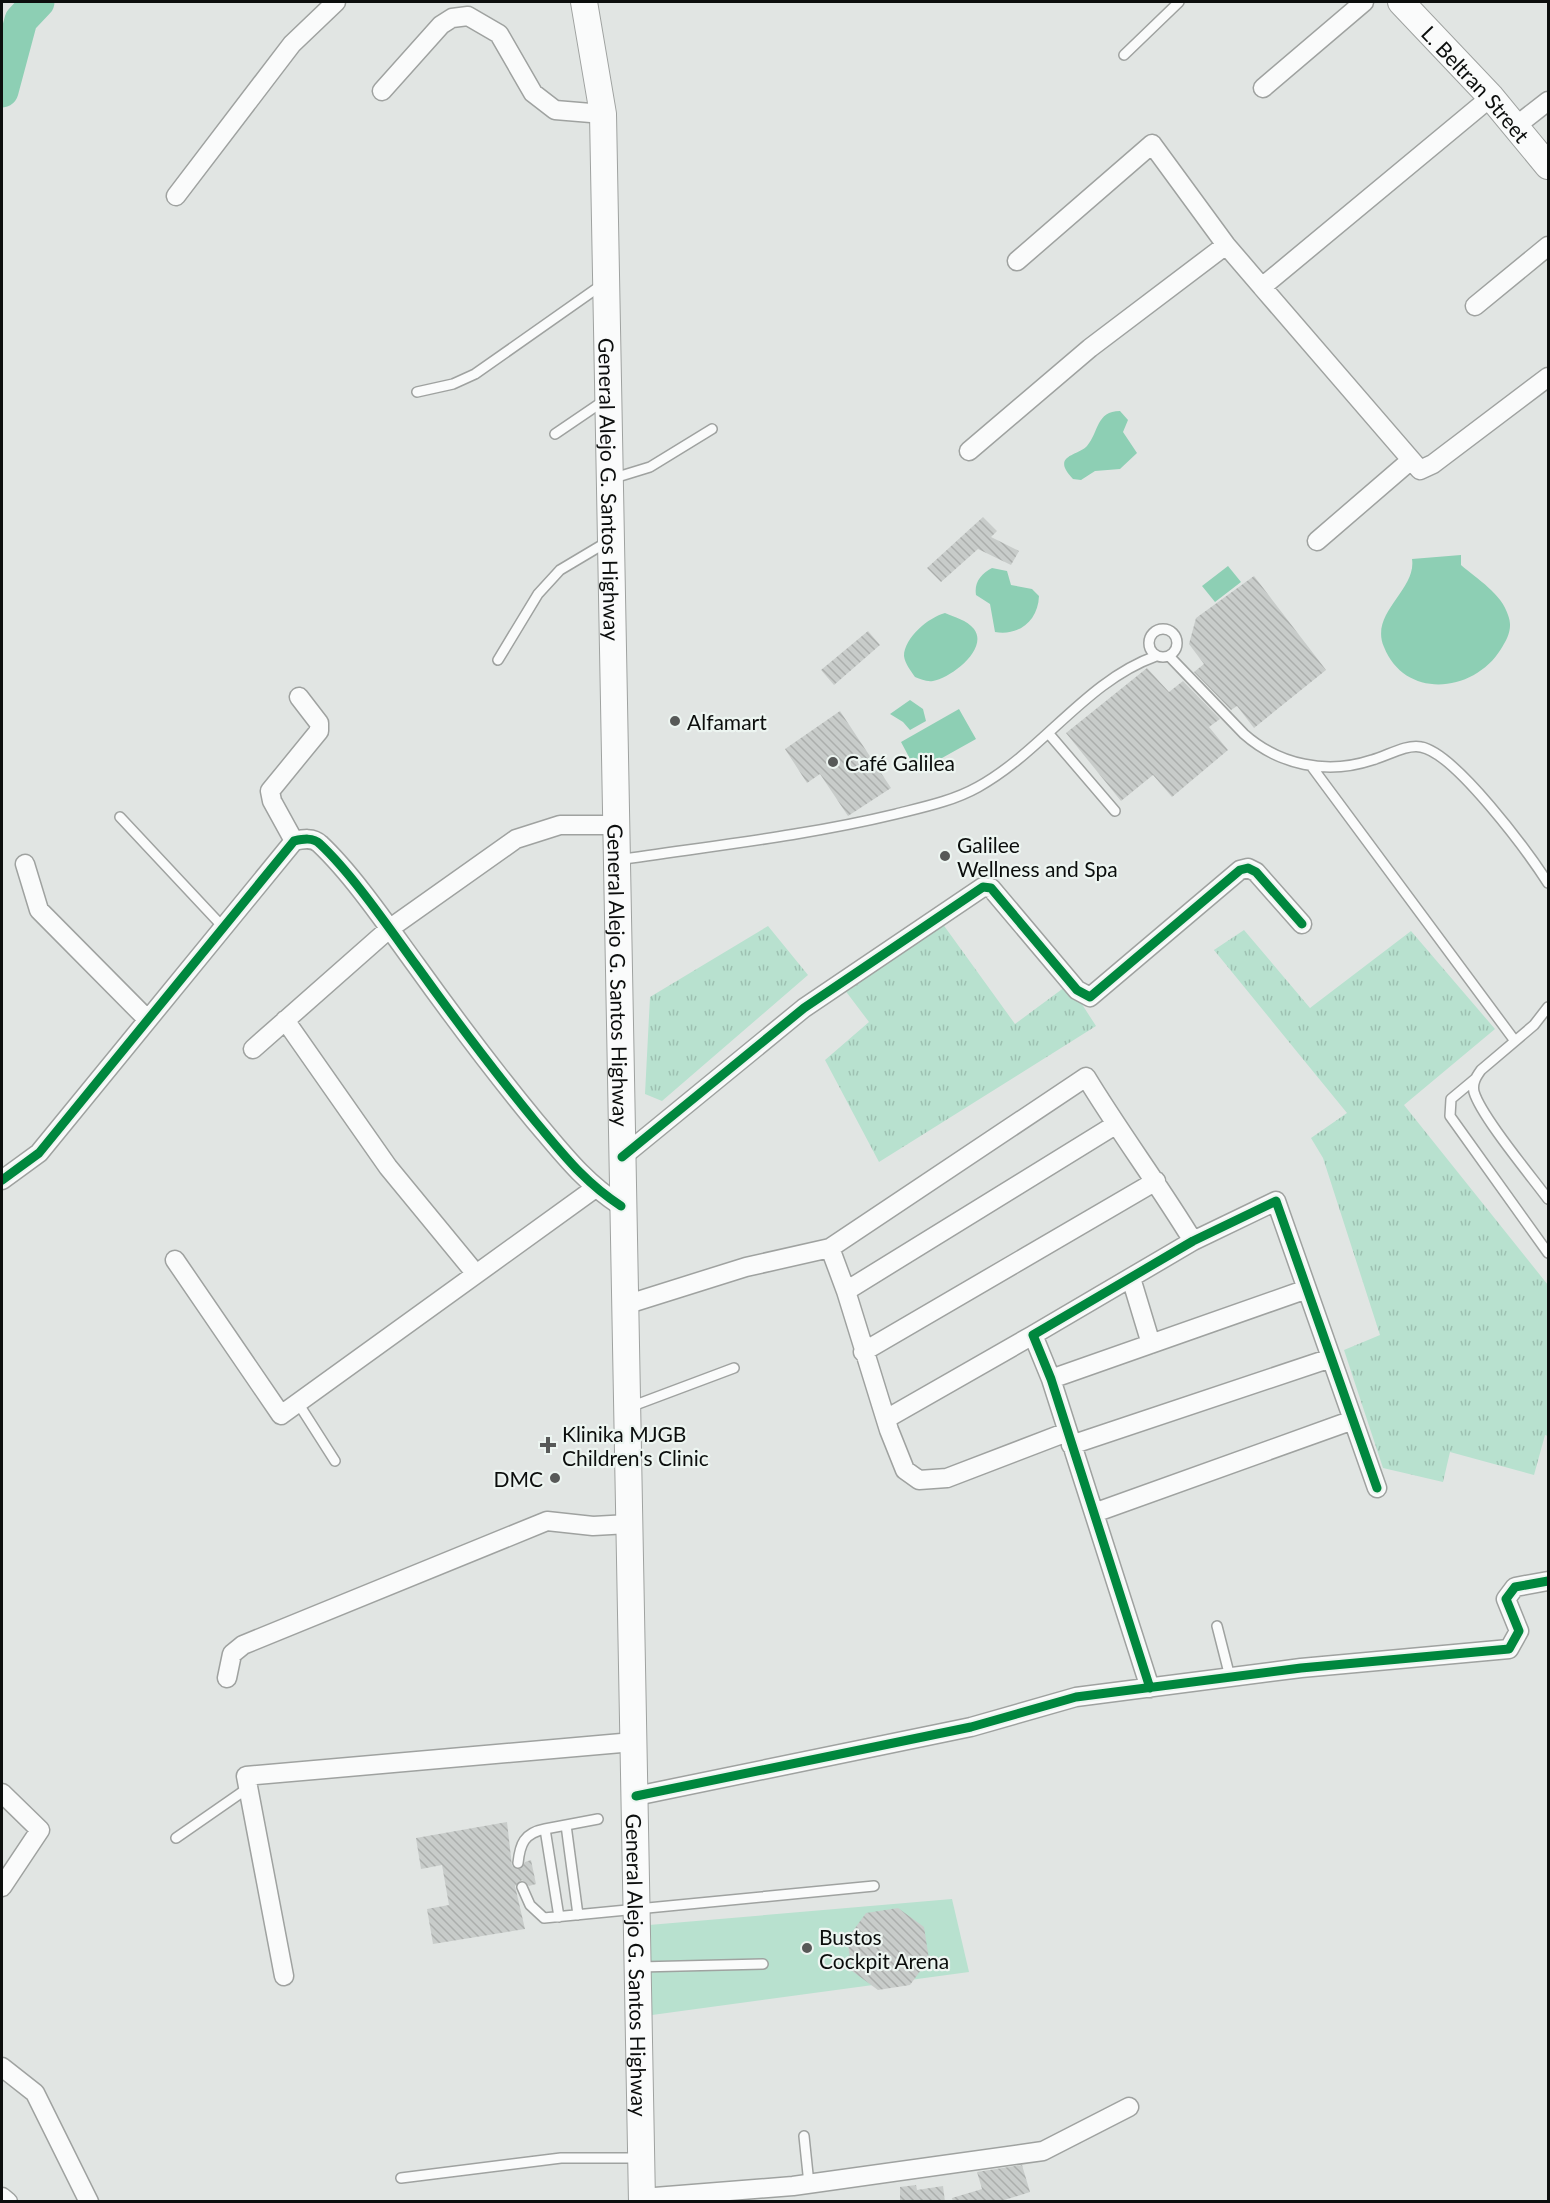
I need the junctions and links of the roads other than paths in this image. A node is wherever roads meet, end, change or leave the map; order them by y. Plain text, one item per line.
1 (336, 2) edge
2 (584, 2) edge
3 (1179, 2) edge
4 (1364, 2) edge
5 (1401, 2) edge
6 (1124, 55) dead end
7 (1263, 88) dead end
8 (382, 91) dead end
9 (1491, 97) junction
10 (1548, 101) edge
11 (603, 114) junction
12 (1516, 126) junction
13 (1548, 166) edge
14 (176, 196) dead end
15 (1226, 245) junction
16 (1548, 246) edge
17 (1017, 261) dead end
18 (607, 281) junction
19 (1262, 287) junction
20 (1475, 306) dead end
21 (1548, 377) edge
22 (417, 392) dead end
23 (609, 397) junction
24 (712, 429) dead end
25 (555, 434) dead end
26 (969, 452) dead end
27 (1411, 460) junction
28 (611, 479) junction
29 (611, 540) junction
30 (1317, 541) dead end
31 (1156, 656) junction
32 (1169, 656) junction
33 (498, 660) dead end
34 (299, 697) dead end
35 (1049, 734) junction
36 (1312, 767) junction
37 (1115, 811) dead end
38 (120, 817) dead end
39 (617, 825) junction
40 (294, 841) junction
41 (618, 860) junction
42 (25, 864) dead end
43 (1548, 883) edge
44 (1302, 924) dead end
45 (223, 927) junction
46 (389, 928) junction
47 (1548, 1006) edge
48 (147, 1019) junction
49 (285, 1020) junction
50 (1515, 1041) junction
51 (253, 1049) dead end
52 (1474, 1079) junction
53 (1115, 1125) junction
54 (622, 1157) junction
55 (2, 1180) edge
56 (1156, 1181) junction
57 (594, 1188) junction
58 (1548, 1199) edge
59 (621, 1206) junction
60 (1193, 1241) junction
61 (830, 1248) junction
62 (1548, 1253) edge
63 (175, 1260) dead end
64 (476, 1274) junction
65 (1131, 1278) junction
66 (1307, 1289) junction
67 (846, 1291) junction
68 (625, 1305) junction
69 (1032, 1335) junction
70 (1151, 1344) junction
71 (863, 1352) junction
72 (1331, 1358) junction
73 (734, 1368) dead end
74 (1051, 1379) junction
75 (298, 1403) junction
76 (627, 1408) junction
77 (886, 1419) junction
78 (1353, 1420) junction
79 (1069, 1439) junction
80 (335, 1461) dead end
81 (1377, 1488) dead end
82 (1094, 1513) junction
83 (629, 1524) junction
84 (1548, 1581) edge
85 (1218, 1626) dead end
86 (1230, 1677) junction
87 (227, 1678) dead end
88 (1150, 1688) junction
89 (633, 1742) junction
90 (248, 1788) junction
91 (2, 1793) edge
92 (636, 1796) junction
93 (598, 1819) dead end
94 (566, 1825) junction
95 (545, 1829) junction
96 (176, 1838) dead end
97 (518, 1863) dead end
98 (874, 1886) dead end
99 (2, 1887) edge
100 (522, 1887) dead end
101 (637, 1908) junction
102 (578, 1915) junction
103 (559, 1917) junction
104 (763, 1964) dead end
105 (637, 1967) junction
106 (284, 1976) dead end
107 (2, 2067) edge
108 (1130, 2108) dead end
109 (804, 2136) dead end
110 (641, 2158) junction
111 (401, 2178) dead end
112 (798, 2191) edge
113 (2, 2197) edge
114 (642, 2200) edge
115 (8, 2202) edge
116 (90, 2202) edge

1 - 14 street
2 - 11 main road, General Alejo G. Santos Highway
3 - 6 lane
4 - 7 street
5 - 9 main road, L. Beltran Street
8 - 11 street
9 - 12 main road, L. Beltran Street
9 - 19 street
10 - 12 street
11 - 18 main road, General Alejo G. Santos Highway
12 - 13 main road, L. Beltran Street
15 - 17 street
15 - 19 street
15 - 26 street
16 - 20 street
18 - 22 lane
18 - 23 main road, General Alejo G. Santos Highway
19 - 27 street
21 - 27 street
23 - 25 lane
23 - 28 main road, General Alejo G. Santos Highway
24 - 28 lane
27 - 30 street
28 - 29 main road, General Alejo G. Santos Highway
29 - 33 lane
29 - 39 main road, General Alejo G. Santos Highway
31 - 32 lane
31 - 32 lane
31 - 35 lane
32 - 36 lane
34 - 40 street
35 - 37 lane
35 - 41 lane
36 - 43 lane
36 - 50 lane
38 - 45 lane
39 - 41 main road, General Alejo G. Santos Highway
39 - 46 street
40 - 45 street
40 - 46 street
41 - 54 main road, General Alejo G. Santos Highway
42 - 48 street
44 - 54 street
45 - 48 street
46 - 49 street
46 - 57 street
47 - 50 lane
48 - 55 street
49 - 51 street
49 - 64 street
50 - 52 lane
52 - 58 lane
52 - 62 lane
53 - 56 street
53 - 61 street
53 - 67 street
54 - 59 main road, General Alejo G. Santos Highway
56 - 60 street
56 - 71 street
57 - 59 street
57 - 64 street
59 - 68 main road, General Alejo G. Santos Highway
60 - 65 street
60 - 66 street
61 - 67 street
61 - 68 street
63 - 75 street
64 - 75 street
65 - 69 street
65 - 70 street
66 - 70 street
66 - 72 street
67 - 71 street
68 - 76 main road, General Alejo G. Santos Highway
69 - 74 street
69 - 77 street
70 - 74 street
71 - 77 street
72 - 78 street
72 - 79 street
73 - 76 lane
74 - 79 street
75 - 80 lane
76 - 83 main road, General Alejo G. Santos Highway
77 - 79 street
78 - 81 street
78 - 82 street
79 - 82 street
82 - 88 street
83 - 87 street
83 - 89 main road, General Alejo G. Santos Highway
84 - 86 street
85 - 86 lane
86 - 88 street
88 - 92 street
89 - 90 street
89 - 92 main road, General Alejo G. Santos Highway
90 - 96 lane
90 - 106 street
91 - 99 street
92 - 101 main road, General Alejo G. Santos Highway
93 - 94 lane
94 - 95 lane
94 - 102 lane
95 - 97 lane
95 - 103 lane
98 - 101 lane
100 - 103 lane
101 - 102 lane
101 - 105 main road, General Alejo G. Santos Highway
102 - 103 lane
104 - 105 lane
105 - 110 main road, General Alejo G. Santos Highway
107 - 116 street
108 - 112 street
109 - 112 lane
110 - 111 lane
110 - 114 main road, General Alejo G. Santos Highway
112 - 114 street
113 - 115 street

